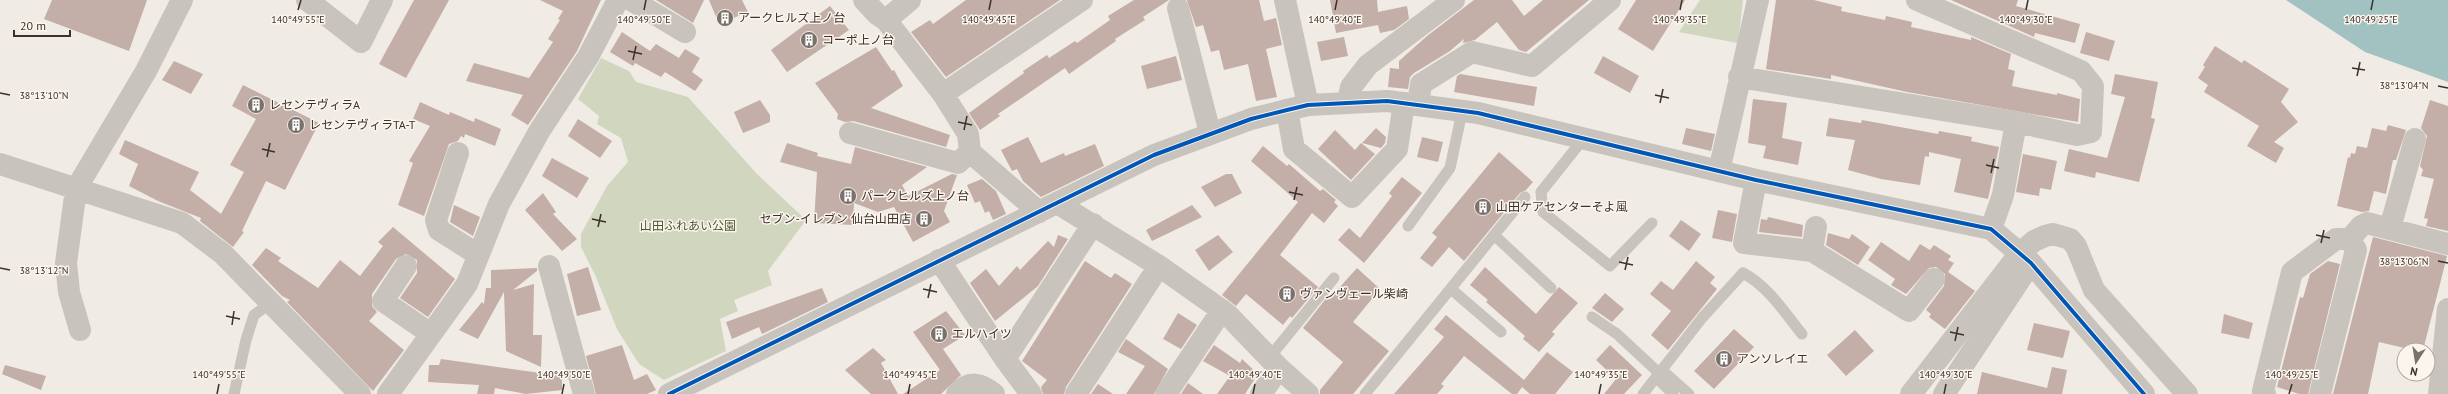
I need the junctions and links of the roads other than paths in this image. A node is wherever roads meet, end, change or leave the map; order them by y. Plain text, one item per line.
1 (182, 0) edge
2 (307, 0) edge
3 (382, 0) edge
4 (618, 0) edge
5 (631, 0) edge
6 (864, 0) edge
7 (910, 0) edge
8 (1082, 0) edge
9 (1286, 0) edge
10 (1454, 0) edge
11 (1610, 0) edge
12 (1758, 0) edge
13 (1917, 0) edge
14 (1178, 8) dead end
15 (886, 20) junction
16 (685, 32) dead end
17 (1739, 77) junction
18 (943, 94) junction
19 (1348, 102) junction
20 (1411, 103) junction
21 (1308, 105) junction
22 (1287, 110) junction
23 (1462, 112) junction
24 (2016, 122) junction
25 (850, 133) dead end
26 (1210, 133) junction
27 (1584, 138) junction
28 (2415, 139) dead end
29 (970, 152) junction
30 (458, 153) dead end
31 (0, 164) edge
32 (1719, 171) junction
33 (1756, 180) junction
34 (76, 189) junction
35 (1525, 197) dead end
36 (1048, 207) junction
37 (1652, 223) dead end
38 (1093, 224) junction
39 (1408, 226) dead end
40 (1816, 227) dead end
41 (2390, 228) junction
42 (1992, 229) junction
43 (1494, 235) junction
44 (2350, 239) junction
45 (2448, 244) edge
46 (1812, 251) junction
47 (477, 254) junction
48 (2026, 258) junction
49 (939, 260) junction
50 (406, 266) dead end
51 (549, 266) dead end
52 (1159, 266) junction
53 (1334, 278) dead end
54 (1934, 279) dead end
55 (1550, 288) dead end
56 (1451, 289) junction
57 (272, 302) junction
58 (2448, 309) edge
59 (1222, 310) junction
60 (1592, 317) dead end
61 (80, 330) dead end
62 (1501, 332) dead end
63 (431, 334) junction
64 (1802, 334) dead end
65 (1005, 359) junction
66 (2445, 361) edge
67 (1274, 363) junction
68 (1659, 374) junction
69 (1026, 391) edge
70 (234, 394) edge
71 (360, 394) edge
72 (388, 394) edge
73 (584, 394) edge
74 (669, 394) edge
75 (957, 394) edge
76 (994, 394) edge
77 (1076, 394) edge
78 (1166, 394) edge
79 (1261, 394) edge
80 (1308, 394) edge
81 (1365, 394) edge
82 (1643, 394) edge
83 (1673, 394) edge
84 (1689, 394) edge
85 (1911, 394) edge
86 (1944, 394) edge
87 (2144, 394) edge
88 (2188, 394) edge
89 (2265, 394) edge
90 (2320, 394) edge
91 (2439, 394) edge

1 - 34 street
2 - 3 street
4 - 47 street
5 - 16 street
6 - 15 street
7 - 15 street
8 - 18 street
9 - 21 street
10 - 19 street
11 - 20 street
12 - 17 street
13 - 24 street
14 - 26 street
15 - 18 street
17 - 24 street
17 - 32 street
18 - 29 street
19 - 20 street
19 - 21 street
20 - 22 street
20 - 23 street
21 - 22 street
22 - 26 street
23 - 27 street
23 - 39 lane
24 - 42 street
25 - 29 street
26 - 36 street
27 - 32 street
27 - 37 lane
28 - 41 street
29 - 36 street
30 - 47 street
31 - 34 street
32 - 33 street
33 - 42 street
33 - 46 street
34 - 57 street
34 - 61 street
35 - 43 lane
36 - 38 street
36 - 49 street
38 - 52 street
38 - 65 street
40 - 46 street
41 - 44 street
41 - 45 street
42 - 48 street
43 - 55 lane
43 - 56 lane
44 - 89 street
44 - 90 street
46 - 54 street
47 - 63 street
48 - 85 street
48 - 86 street
48 - 87 street
48 - 88 street
49 - 65 street
49 - 74 street
50 - 63 street
51 - 73 street
52 - 59 street
52 - 77 street
53 - 67 lane
56 - 62 lane
56 - 81 lane
57 - 70 lane
57 - 71 street
58 - 66 street
59 - 67 street
59 - 78 street
60 - 68 lane
63 - 72 street
64 - 68 lane
65 - 69 street
66 - 91 street
67 - 79 street
67 - 80 street
68 - 82 lane
68 - 83 lane
68 - 84 lane
75 - 76 street

